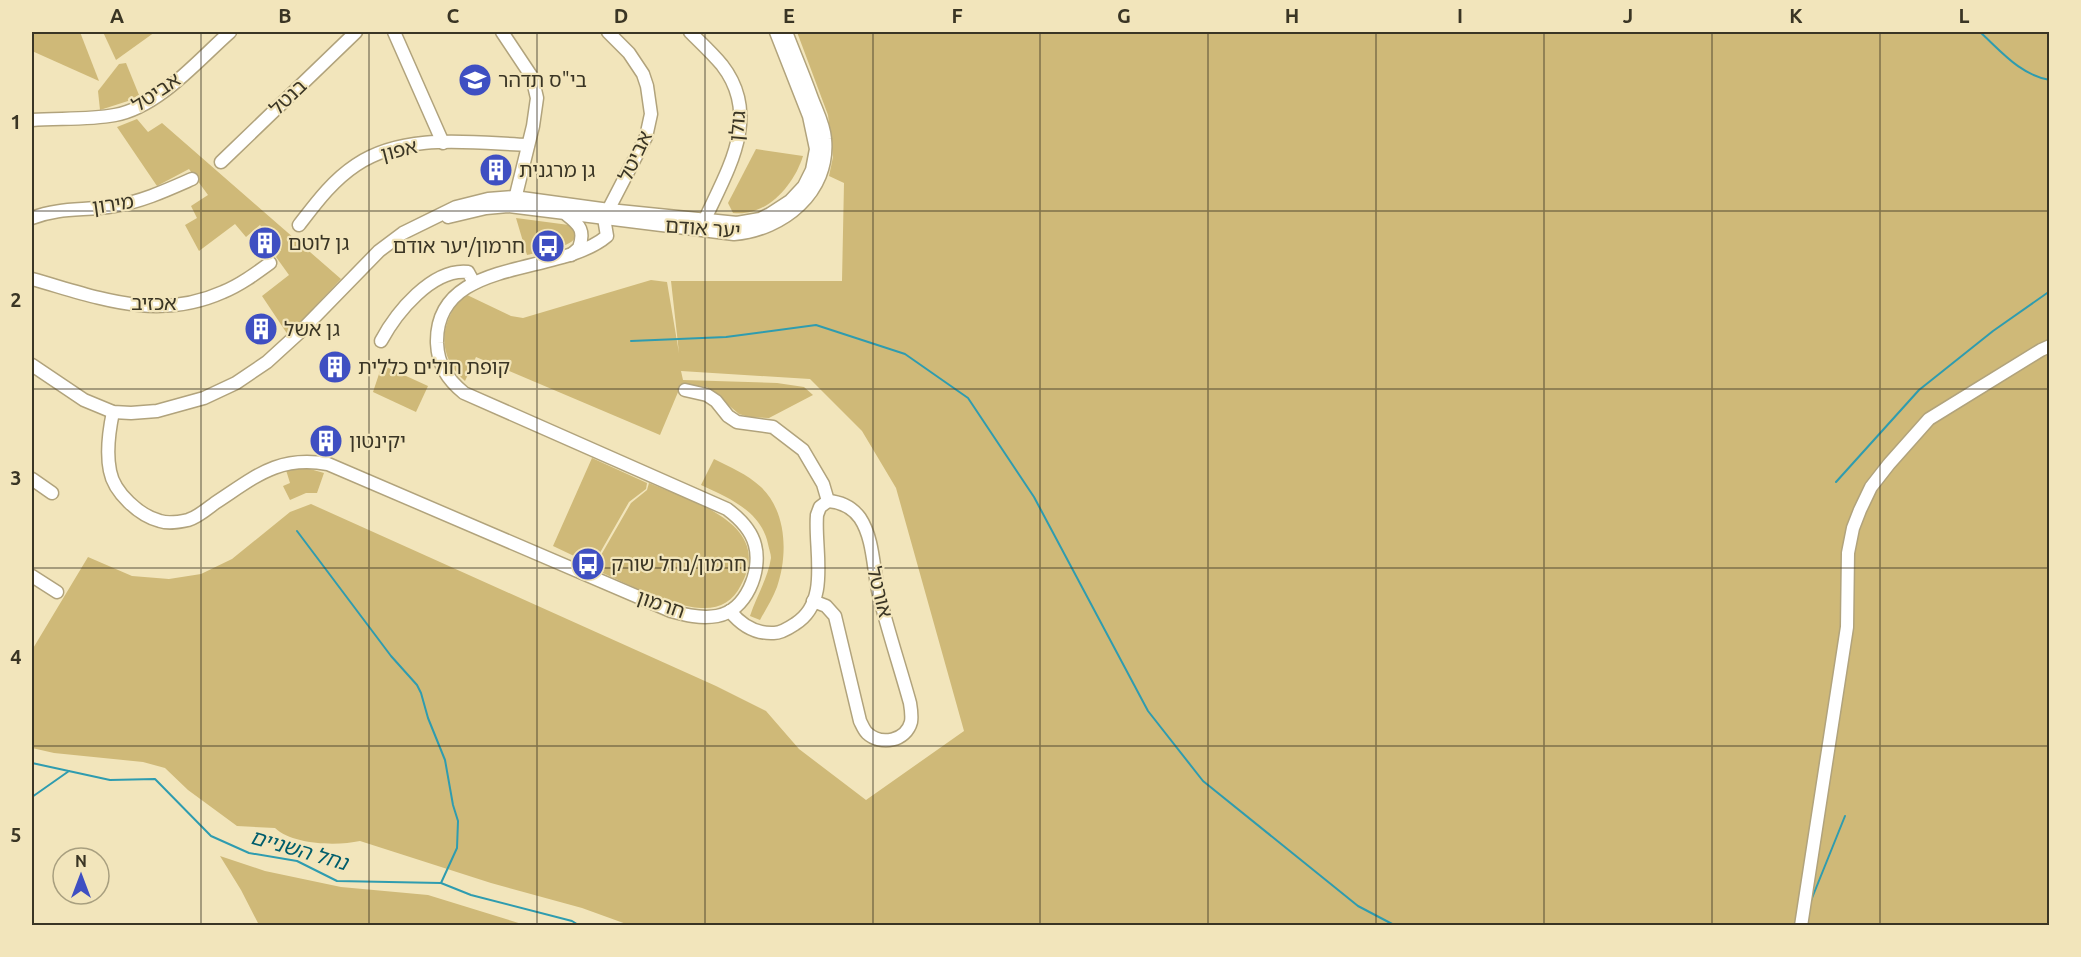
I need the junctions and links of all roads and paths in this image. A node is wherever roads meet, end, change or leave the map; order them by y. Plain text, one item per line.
1 (230, 32) edge
2 (356, 32) edge
3 (394, 32) edge
4 (502, 32) edge
5 (608, 32) edge
6 (690, 32) edge
7 (776, 32) edge
8 (786, 32) edge
9 (32, 120) edge
10 (443, 143) junction
11 (528, 145) junction
12 (221, 162) dead end
13 (192, 179) dead end
14 (514, 202) junction
15 (567, 214) junction
16 (607, 214) junction
17 (32, 218) edge
18 (298, 225) dead end
19 (702, 226) junction
20 (571, 255) junction
21 (270, 263) dead end
22 (32, 279) edge
23 (474, 283) junction
24 (381, 341) dead end
25 (2049, 346) edge
26 (32, 365) edge
27 (684, 390) dead end
28 (113, 412) junction
29 (32, 480) edge
30 (52, 493) dead end
31 (828, 501) junction
32 (32, 576) edge
33 (57, 592) dead end
34 (813, 601) junction
35 (730, 611) junction
36 (1801, 926) edge

1 - 9 street, אביטל
2 - 12 street, בנטל
3 - 10 street
4 - 11 street
5 - 16 street, אביטל
6 - 19 street, גולן
7 - 19 street, יער אודם
8 - 19 street, יער אודם
10 - 11 street, אפון
10 - 18 street, אפון
11 - 14 street
13 - 17 street, מירון
14 - 15 street, יער אודם
14 - 16 street, יער אודם
14 - 28 street, יער אודם
15 - 16 street, יער אודם
15 - 20 street
16 - 19 street, יער אודם
16 - 20 street
20 - 23 street
21 - 22 street, אכזיב
23 - 24 street
23 - 35 street
25 - 36 street
26 - 28 street, יער אודם
27 - 31 street
28 - 35 street, חרמון
29 - 30 street
31 - 34 street
31 - 34 street, אורטל
32 - 33 street
34 - 35 street

